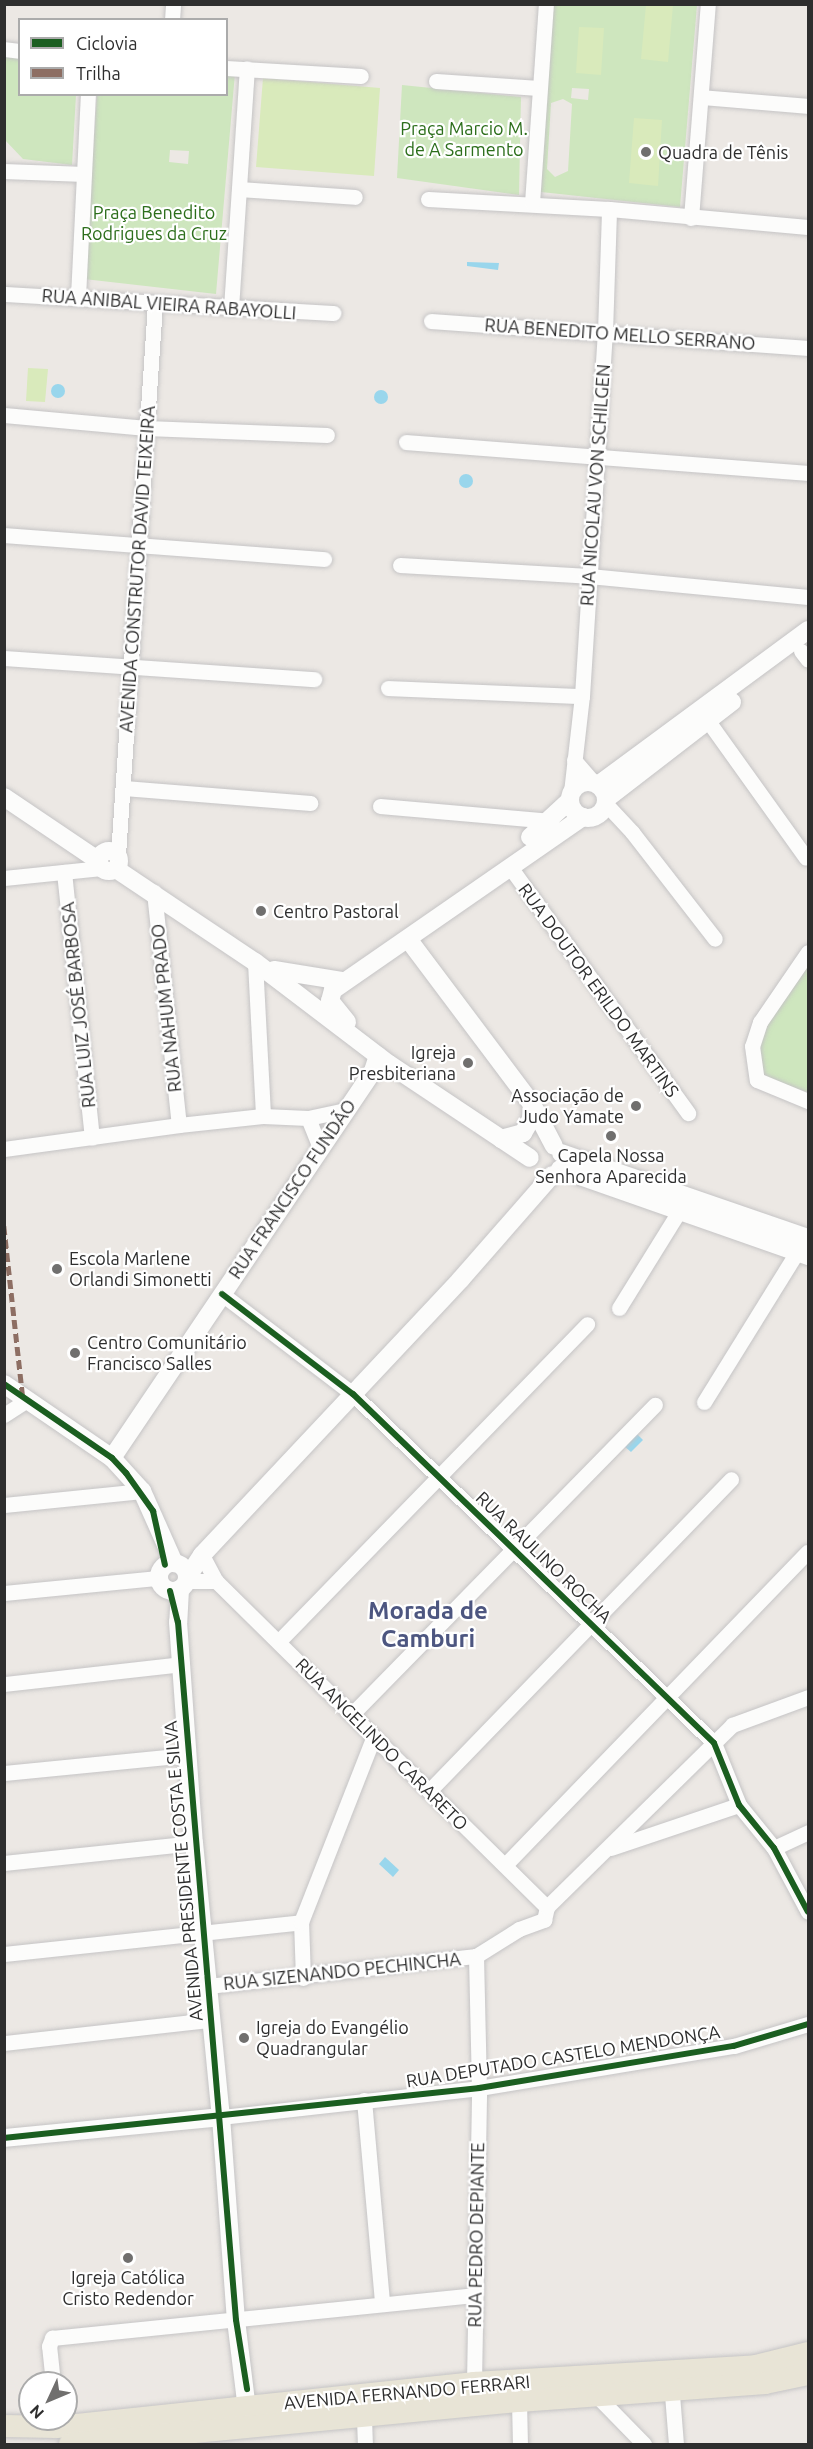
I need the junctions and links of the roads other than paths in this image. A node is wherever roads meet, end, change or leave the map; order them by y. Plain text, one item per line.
1 (546, 4) edge
2 (708, 4) edge
3 (228, 68) edge
4 (247, 69) junction
5 (361, 76) dead end
6 (436, 81) dead end
7 (539, 88) junction
8 (88, 96) edge
9 (701, 97) junction
10 (808, 106) edge
11 (4, 171) edge
12 (84, 174) junction
13 (239, 189) junction
14 (355, 197) dead end
15 (428, 199) dead end
16 (532, 203) junction
17 (609, 209) junction
18 (691, 218) junction
19 (808, 227) edge
20 (4, 294) edge
21 (78, 297) junction
22 (155, 304) junction
23 (231, 309) junction
24 (333, 313) dead end
25 (431, 321) dead end
26 (605, 332) junction
27 (808, 348) edge
28 (4, 415) edge
29 (146, 428) junction
30 (327, 435) dead end
31 (406, 442) dead end
32 (596, 457) junction
33 (808, 473) edge
34 (4, 536) edge
35 (138, 546) junction
36 (324, 560) dead end
37 (400, 565) dead end
38 (589, 576) junction
39 (808, 597) edge
40 (808, 630) edge
41 (806, 652) edge
42 (4, 658) edge
43 (132, 668) junction
44 (314, 679) dead end
45 (388, 688) dead end
46 (582, 696) junction
47 (708, 712) junction
48 (574, 760) junction
49 (124, 788) junction
50 (570, 796) junction
51 (4, 797) edge
52 (597, 800) junction
53 (310, 803) dead end
54 (380, 806) dead end
55 (551, 821) junction
56 (806, 858) dead end
57 (109, 860) junction
58 (510, 867) junction
59 (64, 872) junction
60 (4, 878) edge
61 (148, 888) junction
62 (408, 939) junction
63 (715, 939) dead end
64 (808, 952) edge
65 (388, 953) junction
66 (255, 962) junction
67 (343, 981) junction
68 (380, 1064) junction
69 (808, 1101) edge
70 (532, 1104) junction
71 (345, 1110) junction
72 (688, 1113) dead end
73 (263, 1116) junction
74 (308, 1118) junction
75 (179, 1125) junction
76 (92, 1138) junction
77 (501, 1139) junction
78 (320, 1147) junction
79 (4, 1149) edge
80 (549, 1162) junction
81 (682, 1205) junction
82 (805, 1246) edge
83 (222, 1294) junction
84 (620, 1308) dead end
85 (587, 1324) dead end
86 (4, 1384) edge
87 (353, 1394) junction
88 (27, 1400) junction
89 (704, 1402) dead end
90 (655, 1405) dead end
91 (4, 1415) edge
92 (112, 1458) junction
93 (439, 1476) junction
94 (731, 1479) dead end
95 (142, 1491) junction
96 (4, 1505) edge
97 (515, 1550) junction
98 (807, 1552) dead end
99 (202, 1555) junction
100 (175, 1576) junction
101 (216, 1581) junction
102 (4, 1593) edge
103 (591, 1623) junction
104 (279, 1641) junction
105 (182, 1664) junction
106 (4, 1684) edge
107 (667, 1696) junction
108 (808, 1697) edge
109 (352, 1714) junction
110 (374, 1737) junction
111 (714, 1743) junction
112 (187, 1755) junction
113 (4, 1773) edge
114 (429, 1791) junction
115 (739, 1805) junction
116 (808, 1832) edge
117 (194, 1843) junction
118 (774, 1848) junction
119 (609, 1849) junction
120 (4, 1863) edge
121 (505, 1865) junction
122 (547, 1907) junction
123 (808, 1912) edge
124 (301, 1922) junction
125 (204, 1932) junction
126 (4, 1954) edge
127 (476, 1956) junction
128 (303, 1978) junction
129 (208, 1986) junction
130 (210, 2020) junction
131 (808, 2024) edge
132 (4, 2043) edge
133 (479, 2088) junction
134 (364, 2100) junction
135 (221, 2118) junction
136 (4, 2138) edge
137 (474, 2295) junction
138 (382, 2303) junction
139 (236, 2320) junction
140 (808, 2353) edge
141 (51, 2371) edge
142 (808, 2374) edge
143 (671, 2380) junction
144 (474, 2383) junction
145 (595, 2394) junction
146 (519, 2401) junction
147 (248, 2417) junction
148 (364, 2418) junction
149 (78, 2429) edge
150 (78, 2431) edge
151 (209, 2438) edge
152 (365, 2445) edge
153 (520, 2445) edge
154 (644, 2445) edge
155 (676, 2445) edge

1 - 7 street
2 - 9 street
3 - 4 street
4 - 5 street
4 - 13 street
6 - 7 street
7 - 16 street
8 - 12 street
9 - 10 street
9 - 18 street
11 - 12 street
12 - 21 street
13 - 14 street
13 - 23 street
15 - 16 street
16 - 17 street
17 - 18 street
17 - 26 street, RUA NICOLAU VON SCHILGEN
18 - 19 street
20 - 21 street, RUA ANIBAL VIEIRA RABAYOLLI
21 - 22 street, RUA ANIBAL VIEIRA RABAYOLLI
22 - 23 street, RUA ANIBAL VIEIRA RABAYOLLI
22 - 29 street, AVENIDA CONSTRUTOR DAVID TEIXEIRA
23 - 24 street, RUA ANIBAL VIEIRA RABAYOLLI
25 - 26 street, RUA BENEDITO MELLO SERRANO
26 - 27 street, RUA BENEDITO MELLO SERRANO
26 - 32 street, RUA NICOLAU VON SCHILGEN
28 - 29 street
29 - 30 street
29 - 35 street, AVENIDA CONSTRUTOR DAVID TEIXEIRA
31 - 32 street
32 - 33 street
32 - 38 street, RUA NICOLAU VON SCHILGEN
34 - 35 street
35 - 36 street
35 - 43 street, AVENIDA CONSTRUTOR DAVID TEIXEIRA
37 - 38 street
38 - 39 street
38 - 46 street, RUA NICOLAU VON SCHILGEN
40 - 47 street
41 - 47 street
42 - 43 street
43 - 44 street
43 - 49 street, AVENIDA CONSTRUTOR DAVID TEIXEIRA
45 - 46 street
46 - 48 street, RUA NICOLAU VON SCHILGEN
47 - 52 street
47 - 56 street
48 - 50 street, RUA NICOLAU VON SCHILGEN
48 - 52 street
49 - 53 street
49 - 57 street, AVENIDA CONSTRUTOR DAVID TEIXEIRA
50 - 52 street
50 - 52 street
50 - 55 street
51 - 57 street
52 - 58 street
52 - 63 street
54 - 55 street
55 - 65 street
57 - 59 street
57 - 61 street
58 - 62 street
58 - 72 street, RUA DOUTOR ERILDO MARTINS
59 - 60 street
59 - 76 street, RUA LUIZ JOSÉ BARBOSA
61 - 66 street
61 - 75 street, RUA NAHUM PRADO
62 - 65 street
62 - 70 street
64 - 69 street
65 - 67 street
66 - 67 street
66 - 68 street
66 - 73 street
67 - 68 street
68 - 71 street, RUA FRANCISCO FUNDÃO
68 - 77 street
70 - 77 street
70 - 80 street
71 - 74 street
71 - 78 street, RUA FRANCISCO FUNDÃO
73 - 74 street
73 - 75 street
74 - 78 street
75 - 76 street
76 - 79 street
77 - 80 street
78 - 83 street, RUA FRANCISCO FUNDÃO
80 - 81 street
80 - 87 street
81 - 82 street
81 - 84 street
82 - 89 street
83 - 87 street, RUA RAULINO ROCHA
83 - 92 street, RUA FRANCISCO FUNDÃO
85 - 93 street
86 - 88 street, AVENIDA PRESIDENTE COSTA E SILVA
87 - 93 street, RUA RAULINO ROCHA
87 - 99 street
88 - 91 street
88 - 92 street, AVENIDA PRESIDENTE COSTA E SILVA
90 - 97 street
92 - 95 street, AVENIDA PRESIDENTE COSTA E SILVA
93 - 97 street, RUA RAULINO ROCHA
93 - 104 street
94 - 103 street
95 - 96 street
95 - 100 street, AVENIDA PRESIDENTE COSTA E SILVA
97 - 103 street, RUA RAULINO ROCHA
97 - 109 street
98 - 107 street
99 - 100 street
99 - 101 street, RUA ANGELINDO CARARETO
100 - 101 street
100 - 102 street
100 - 105 street, AVENIDA PRESIDENTE COSTA E SILVA
101 - 104 street, RUA ANGELINDO CARARETO
103 - 107 street, RUA RAULINO ROCHA
103 - 114 street
104 - 109 street, RUA ANGELINDO CARARETO
105 - 106 street
105 - 112 street, AVENIDA PRESIDENTE COSTA E SILVA
107 - 111 street, RUA RAULINO ROCHA
107 - 121 street
108 - 111 street
109 - 110 street, RUA ANGELINDO CARARETO
110 - 114 street, RUA ANGELINDO CARARETO
110 - 124 street
111 - 115 street
111 - 119 street
112 - 113 street
112 - 117 street, AVENIDA PRESIDENTE COSTA E SILVA
114 - 121 street, RUA ANGELINDO CARARETO
115 - 118 street
115 - 119 street
116 - 118 street
117 - 120 street
117 - 125 street, AVENIDA PRESIDENTE COSTA E SILVA
118 - 123 street
119 - 122 street
121 - 122 street, RUA ANGELINDO CARARETO
122 - 127 street
124 - 125 street
124 - 128 street
125 - 126 street
125 - 129 street, AVENIDA PRESIDENTE COSTA E SILVA
127 - 128 street, RUA SIZENANDO PECHINCHA
127 - 133 street, RUA PEDRO DEPIANTE
128 - 129 street, RUA SIZENANDO PECHINCHA
129 - 130 street, AVENIDA PRESIDENTE COSTA E SILVA
130 - 132 street
130 - 135 street, AVENIDA PRESIDENTE COSTA E SILVA
131 - 133 street, RUA DEPUTADO CASTELO MENDONÇA
133 - 134 street, RUA DEPUTADO CASTELO MENDONÇA
133 - 137 street, RUA PEDRO DEPIANTE
134 - 135 street, RUA DEPUTADO CASTELO MENDONÇA
134 - 138 street
135 - 136 street
135 - 139 street, AVENIDA PRESIDENTE COSTA E SILVA
137 - 138 street
137 - 144 street, RUA PEDRO DEPIANTE
138 - 139 street
139 - 141 street
139 - 147 street, AVENIDA PRESIDENTE COSTA E SILVA
140 - 143 main road, AVENIDA FERNANDO FERRARI
142 - 143 main road, AVENIDA FERNANDO FERRARI
143 - 144 main road, AVENIDA FERNANDO FERRARI
143 - 145 main road, AVENIDA FERNANDO FERRARI
143 - 155 street
144 - 147 main road, AVENIDA FERNANDO FERRARI
145 - 146 main road, AVENIDA FERNANDO FERRARI
145 - 154 street
146 - 148 main road, AVENIDA FERNANDO FERRARI
146 - 153 street
147 - 148 main road, AVENIDA FERNANDO FERRARI
147 - 149 main road, AVENIDA FERNANDO FERRARI
147 - 151 main road, AVENIDA FERNANDO FERRARI
148 - 152 street
150 - 151 main road, AVENIDA FERNANDO FERRARI

